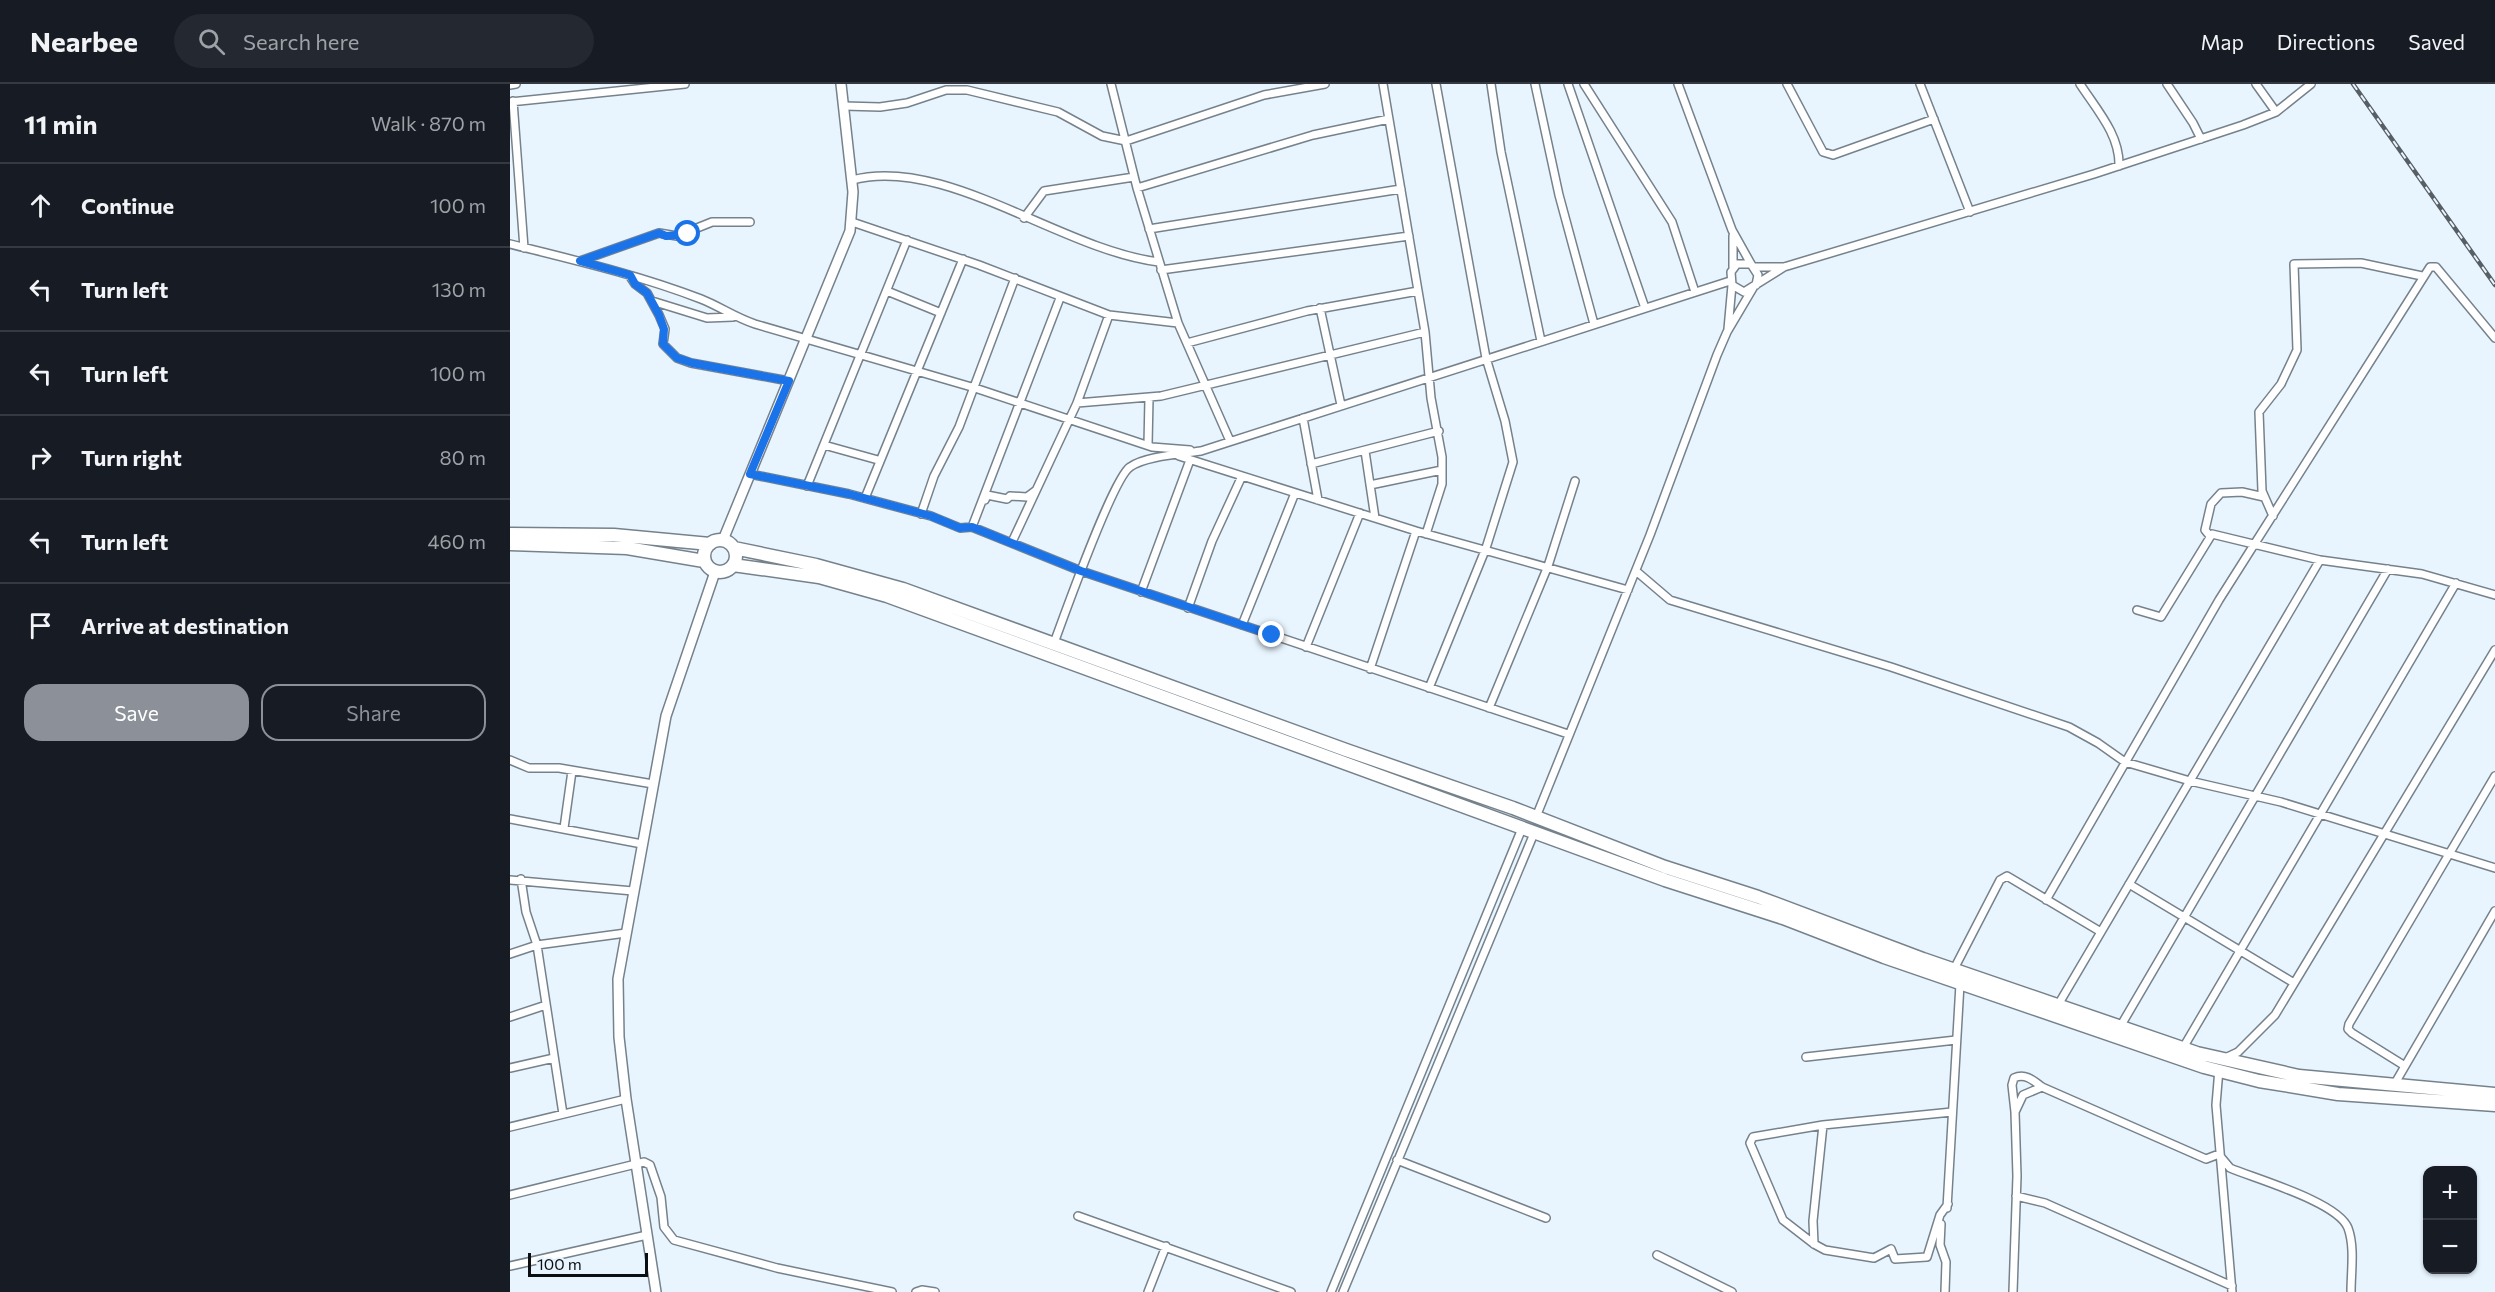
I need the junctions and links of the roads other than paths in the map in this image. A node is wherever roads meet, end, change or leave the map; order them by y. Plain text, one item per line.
1 (516, 84) edge
2 (685, 84) edge
3 (1111, 84) edge
4 (1325, 84) edge
5 (1383, 84) edge
6 (1436, 84) edge
7 (1491, 84) edge
8 (1535, 84) edge
9 (1568, 84) edge
10 (1584, 84) edge
11 (1678, 84) edge
12 (1787, 84) edge
13 (1920, 84) edge
14 (2080, 84) edge
15 (2167, 84) edge
16 (2256, 84) edge
17 (2311, 84) edge
18 (510, 85) edge
19 (842, 85) edge
20 (512, 102) edge
21 (844, 105) junction
22 (2276, 112) junction
23 (1389, 119) junction
24 (1934, 119) junction
25 (2201, 139) junction
26 (1126, 141) junction
27 (2119, 166) junction
28 (1134, 177) junction
29 (852, 180) junction
30 (1137, 188) junction
31 (1401, 189) junction
32 (1970, 212) junction
33 (1024, 218) junction
34 (750, 222) dead end
35 (852, 222) junction
36 (1149, 229) junction
37 (1732, 230) junction
38 (1409, 236) junction
39 (907, 240) junction
40 (510, 244) edge
41 (524, 248) junction
42 (963, 259) junction
43 (580, 261) junction
44 (1160, 266) junction
45 (1753, 266) junction
46 (1733, 267) junction
47 (1784, 267) junction
48 (630, 275) junction
49 (2422, 276) junction
50 (1015, 278) junction
51 (1731, 283) junction
52 (1755, 287) junction
53 (887, 291) junction
54 (1418, 291) junction
55 (1695, 292) junction
56 (1060, 298) junction
57 (652, 301) junction
58 (1320, 308) junction
59 (1645, 308) junction
60 (941, 313) junction
61 (1109, 315) junction
62 (735, 317) junction
63 (1178, 323) junction
64 (1594, 324) junction
65 (1425, 332) junction
66 (1727, 332) junction
67 (2495, 338) edge
68 (1542, 340) junction
69 (806, 341) junction
70 (1187, 343) junction
71 (862, 353) junction
72 (1330, 355) junction
73 (1486, 358) junction
74 (918, 371) junction
75 (1430, 377) junction
76 (789, 381) junction
77 (1205, 385) junction
78 (975, 388) junction
79 (1149, 398) junction
80 (1021, 402) junction
81 (1077, 403) junction
82 (1341, 405) junction
83 (1070, 417) junction
84 (1303, 418) junction
85 (1439, 431) junction
86 (1230, 441) junction
87 (824, 445) junction
88 (1148, 445) junction
89 (1201, 451) junction
90 (1365, 451) junction
91 (1177, 455) junction
92 (878, 460) junction
93 (1190, 460) junction
94 (1311, 464) junction
95 (1442, 470) junction
96 (750, 474) junction
97 (1242, 476) junction
98 (1575, 481) dead end
99 (1370, 485) junction
100 (807, 486) junction
101 (1038, 488) junction
102 (1295, 493) junction
103 (2264, 497) junction
104 (865, 498) junction
105 (1318, 500) junction
106 (1359, 513) junction
107 (921, 514) junction
108 (2273, 516) junction
109 (1375, 518) junction
110 (972, 527) junction
111 (1416, 531) junction
112 (510, 534) edge
113 (1425, 534) junction
114 (2210, 536) junction
115 (723, 540) junction
116 (1012, 542) junction
117 (510, 544) edge
118 (710, 544) junction
119 (2255, 545) junction
120 (734, 548) junction
121 (1486, 548) junction
122 (2319, 560) junction
123 (704, 561) junction
124 (733, 565) junction
125 (1548, 566) junction
126 (2388, 569) junction
127 (1081, 571) junction
128 (1636, 571) junction
129 (715, 572) junction
130 (2456, 583) junction
131 (1628, 590) junction
132 (1141, 592) junction
133 (2495, 595) edge
134 (1188, 608) junction
135 (2137, 610) dead end
136 (1242, 624) junction
137 (1054, 643) junction
138 (1306, 647) junction
139 (2495, 650) edge
140 (1370, 669) junction
141 (1429, 688) junction
142 (1489, 708) junction
143 (1568, 734) junction
144 (510, 760) edge
145 (2125, 762) junction
146 (573, 771) junction
147 (2495, 776) edge
148 (2190, 781) junction
149 (653, 784) junction
150 (2255, 795) junction
151 (2319, 814) junction
152 (1536, 817) junction
153 (510, 819) edge
154 (1523, 826) junction
155 (564, 828) junction
156 (1535, 831) junction
157 (2383, 834) junction
158 (642, 844) junction
159 (2449, 855) junction
160 (2495, 868) edge
161 (510, 879) edge
162 (521, 879) junction
163 (2129, 884) junction
164 (633, 891) junction
165 (2046, 900) junction
166 (2495, 911) edge
167 (2184, 917) junction
168 (2101, 932) junction
169 (626, 933) junction
170 (537, 945) junction
171 (1870, 945) junction
172 (2238, 950) junction
173 (1886, 952) junction
174 (510, 954) edge
175 (1954, 969) junction
176 (2294, 983) junction
177 (1960, 984) junction
178 (546, 1005) junction
179 (2058, 1005) junction
180 (510, 1017) edge
181 (2120, 1027) junction
182 (1956, 1040) junction
183 (2183, 1047) junction
184 (1806, 1057) dead end
185 (554, 1058) junction
186 (2220, 1065) junction
187 (2405, 1066) junction
188 (510, 1068) edge
189 (2393, 1086) junction
190 (2042, 1087) junction
191 (2495, 1094) edge
192 (626, 1100) junction
193 (2495, 1105) edge
194 (1952, 1112) junction
195 (2015, 1112) junction
196 (563, 1114) junction
197 (1823, 1125) junction
198 (510, 1127) edge
199 (2219, 1154) junction
200 (1397, 1160) junction
201 (634, 1166) junction
202 (510, 1195) edge
203 (2016, 1196) junction
204 (1948, 1204) junction
205 (1078, 1216) dead end
206 (1546, 1218) dead end
207 (647, 1235) junction
208 (1814, 1244) junction
209 (1166, 1246) junction
210 (1658, 1255) dead end
211 (510, 1266) edge
212 (2232, 1289) edge
213 (656, 1292) edge
214 (892, 1292) edge
215 (916, 1292) edge
216 (935, 1292) edge
217 (1148, 1292) edge
218 (1291, 1292) edge
219 (1331, 1292) edge
220 (1343, 1292) edge
221 (1732, 1292) edge
222 (1945, 1292) edge
223 (2013, 1292) edge
224 (2351, 1292) edge

1 - 18 street
2 - 20 street
3 - 26 street
4 - 26 street
5 - 23 street
6 - 73 street
7 - 68 street
8 - 64 street
9 - 59 street
10 - 55 street
11 - 37 street
12 - 24 street
13 - 24 street
14 - 27 street
15 - 25 street
16 - 22 street
17 - 22 street
19 - 21 street
20 - 41 street
21 - 26 street
21 - 29 street
22 - 25 street
23 - 30 street
23 - 31 street
24 - 32 street
25 - 27 street
26 - 28 street
27 - 32 street
28 - 30 street
28 - 33 street
29 - 33 street
29 - 35 street
30 - 36 street
31 - 36 street
31 - 38 street
32 - 47 street
33 - 44 street
34 - 43 street
35 - 39 street
35 - 69 street
36 - 44 street
37 - 45 street
37 - 46 street
38 - 44 street
38 - 54 street
39 - 42 street
39 - 53 street
40 - 41 street
41 - 43 street
42 - 50 street
42 - 60 street
43 - 48 street
44 - 63 street
45 - 46 street
45 - 47 street
45 - 52 street
46 - 51 street
47 - 52 street
48 - 57 street
48 - 62 street
49 - 67 street
49 - 103 street
49 - 108 street
50 - 56 street
50 - 78 street
51 - 52 street
51 - 55 street
51 - 66 street
52 - 66 street
53 - 60 street
53 - 71 street
54 - 58 street
54 - 65 street
55 - 59 street
56 - 61 street
56 - 80 street
57 - 62 street
57 - 76 street
58 - 70 street
58 - 72 street
59 - 64 street
60 - 74 street
61 - 63 street
61 - 81 street
62 - 69 street
63 - 70 street
64 - 68 street
65 - 72 street
65 - 75 street
66 - 128 street
68 - 73 street
69 - 71 street
69 - 76 street
70 - 77 street
71 - 74 street
71 - 87 street
72 - 77 street
72 - 82 street
73 - 75 street
73 - 121 street
74 - 78 street
74 - 92 street
75 - 82 street
75 - 85 street
76 - 96 street
77 - 79 street
77 - 86 street
78 - 80 street
78 - 107 street
79 - 81 street
79 - 88 street
80 - 83 street
80 - 110 street
81 - 83 street
82 - 84 street
83 - 88 street
83 - 101 street
84 - 86 street
84 - 94 street
85 - 90 street
85 - 95 street
86 - 89 street
87 - 92 street
87 - 100 street
88 - 89 street
89 - 91 street
90 - 94 street
90 - 99 street
91 - 93 street
91 - 127 street
92 - 104 street
93 - 97 street
93 - 132 street
94 - 105 street
95 - 99 street
95 - 113 street
96 - 100 street
96 - 115 street
97 - 102 street
97 - 134 street
98 - 125 street
99 - 109 street
100 - 104 street
101 - 110 street
101 - 116 street
102 - 105 street
102 - 136 street
103 - 108 street
103 - 114 street
104 - 107 street
105 - 106 street
106 - 109 street
106 - 138 street
107 - 110 street
108 - 119 street
109 - 111 street
110 - 116 street
111 - 113 street
111 - 140 street
112 - 118 highway
113 - 121 street
114 - 119 street
114 - 135 street
115 - 118 highway
115 - 120 highway
116 - 127 street
117 - 123 highway
118 - 123 highway
119 - 122 street
119 - 145 street
120 - 124 highway
120 - 137 highway
121 - 125 street
121 - 141 street
122 - 126 street
122 - 148 street
123 - 129 highway
124 - 129 highway
124 - 154 highway
125 - 131 street
125 - 142 street
126 - 130 street
126 - 150 street
127 - 132 street
127 - 137 street
128 - 131 street
128 - 145 street
129 - 149 street
130 - 133 street
130 - 151 street
131 - 143 street
132 - 134 street
134 - 136 street
136 - 138 street
137 - 152 highway
138 - 140 street
139 - 157 street
140 - 141 street
141 - 142 street
142 - 143 street
143 - 152 street
144 - 146 street
145 - 148 street
145 - 165 street
146 - 149 street
146 - 155 street
147 - 159 street
148 - 150 street
148 - 163 street
149 - 158 street
150 - 151 street
150 - 167 street
151 - 157 street
151 - 172 street
152 - 171 highway
153 - 155 street
154 - 156 highway
154 - 219 street
155 - 158 street
156 - 171 highway
156 - 200 street
157 - 159 street
157 - 176 street
158 - 164 street
159 - 160 street
159 - 187 street
161 - 162 street
162 - 164 street
162 - 170 street
163 - 167 street
163 - 168 street
164 - 169 street
165 - 168 street
165 - 175 street
166 - 187 street
167 - 172 street
167 - 181 street
168 - 179 street
169 - 170 street
169 - 192 street
170 - 174 street
170 - 178 street
171 - 173 highway
172 - 176 street
172 - 183 street
173 - 175 highway
173 - 177 highway
175 - 179 highway
176 - 186 street
177 - 182 street
177 - 186 highway
178 - 180 street
178 - 185 street
179 - 181 highway
181 - 183 highway
182 - 184 street
182 - 194 street
183 - 186 highway
185 - 188 street
185 - 196 street
186 - 189 highway
186 - 193 highway
186 - 199 street
187 - 189 street
189 - 191 highway
190 - 195 street
190 - 195 street
190 - 199 street
192 - 196 street
192 - 201 street
194 - 197 street
194 - 204 street
195 - 203 street
196 - 198 street
197 - 208 street
197 - 208 street
199 - 212 street
199 - 224 street
200 - 206 street
200 - 220 street
201 - 202 street
201 - 207 street
201 - 214 street
203 - 212 street
203 - 223 street
204 - 208 street
204 - 222 street
205 - 209 street
207 - 211 street
207 - 213 street
209 - 217 street
209 - 218 street
210 - 221 street
215 - 216 street

